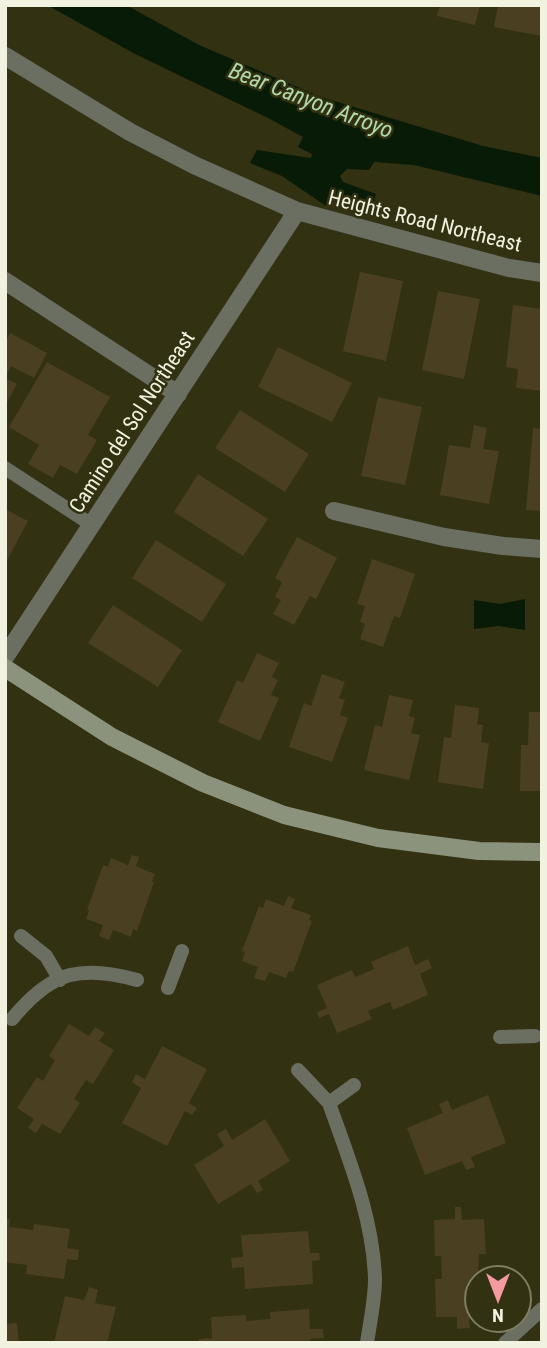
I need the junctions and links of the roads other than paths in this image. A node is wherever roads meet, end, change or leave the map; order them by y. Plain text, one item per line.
1 (5, 55) edge
2 (297, 211) junction
3 (542, 273) edge
4 (5, 281) edge
5 (178, 394) junction
6 (5, 468) edge
7 (334, 511) dead end
8 (92, 525) junction
9 (542, 549) edge
10 (5, 657) edge
11 (5, 667) edge
12 (542, 852) edge
13 (21, 936) dead end
14 (182, 951) dead end
15 (137, 979) dead end
16 (60, 980) junction
17 (169, 988) dead end
18 (12, 1019) dead end
19 (535, 1036) dead end
20 (500, 1037) dead end
21 (298, 1070) dead end
22 (354, 1085) dead end
23 (329, 1103) junction
24 (542, 1309) edge
25 (367, 1343) edge
26 (505, 1343) edge

1 - 2 street, Heights Road Northeast
2 - 3 street, Heights Road Northeast
2 - 5 street, Camino del Sol Northeast
4 - 5 street
5 - 8 street, Camino del Sol Northeast
6 - 8 lane
7 - 9 street
8 - 10 street, Camino del Sol Northeast
11 - 12 street
13 - 16 lane
14 - 17 lane
15 - 16 lane
16 - 18 lane
19 - 20 lane
21 - 23 lane
22 - 23 lane
23 - 25 lane
24 - 26 lane

